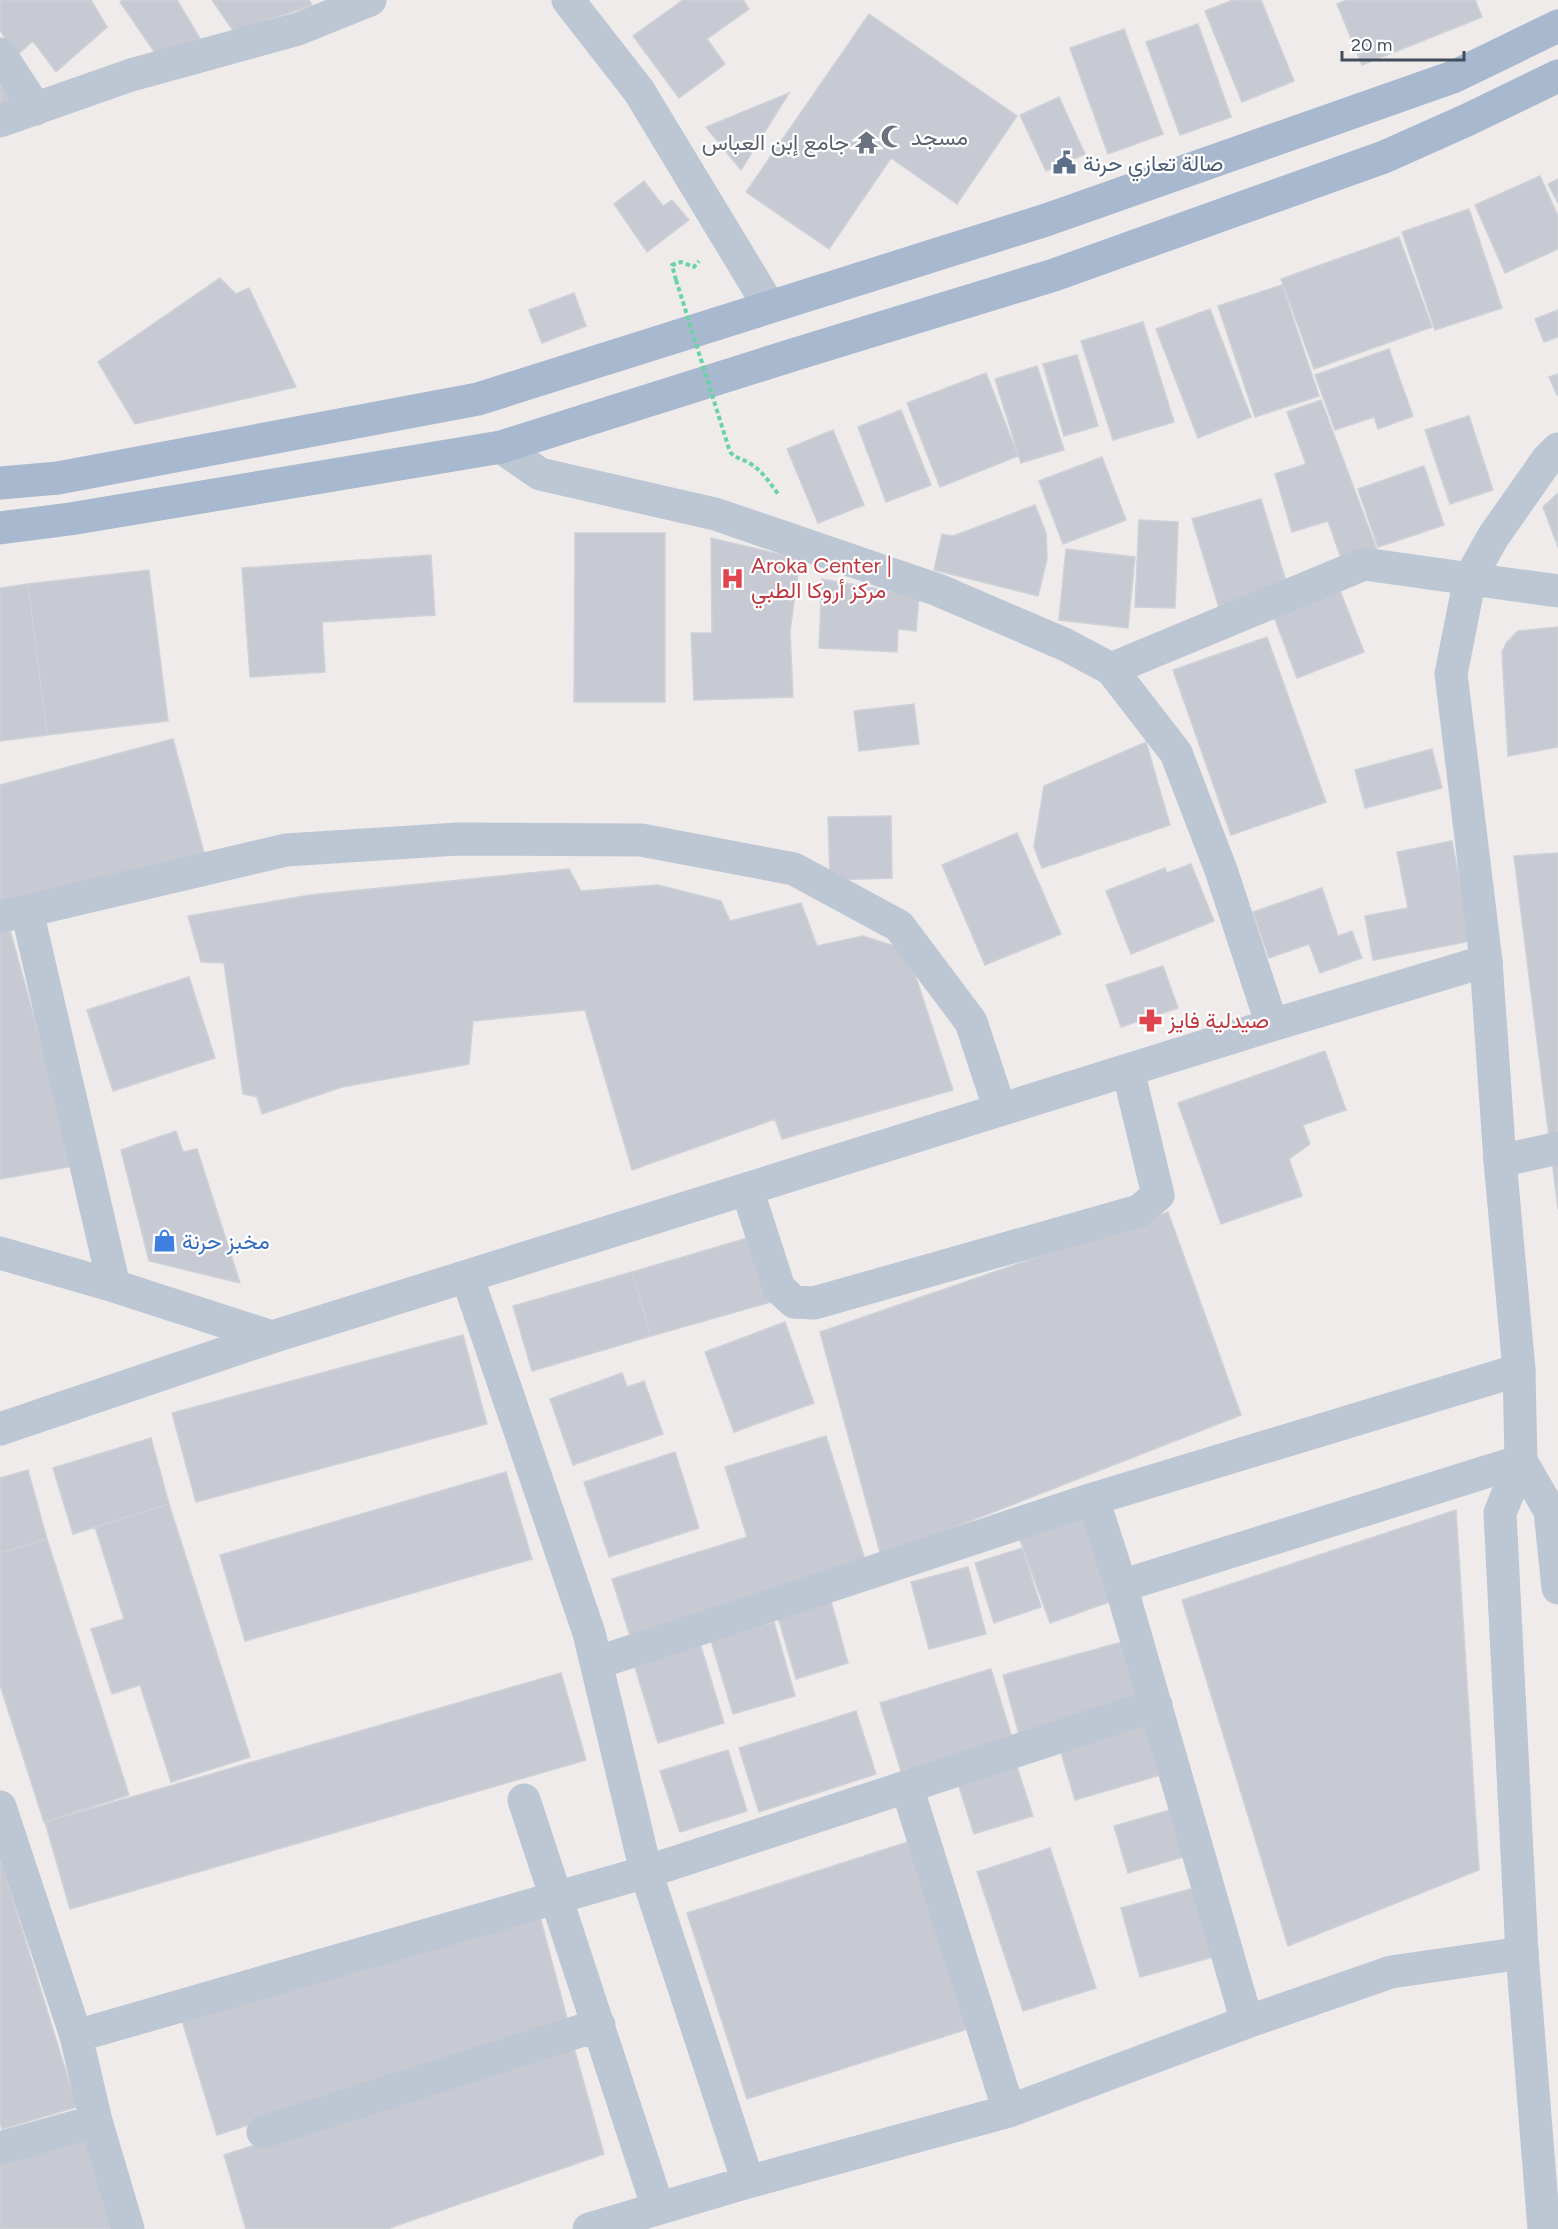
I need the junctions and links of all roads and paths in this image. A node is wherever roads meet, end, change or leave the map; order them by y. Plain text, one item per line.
1 (370, 0) edge
2 (568, 0) edge
3 (1558, 26) edge
4 (0, 54) edge
5 (1558, 76) edge
6 (36, 109) junction
7 (0, 122) edge
8 (698, 253) dead end
9 (769, 306) junction
10 (501, 447) junction
11 (1558, 448) edge
12 (730, 452) dead end
13 (0, 483) edge
14 (0, 528) edge
15 (1470, 578) junction
16 (1558, 591) edge
17 (1111, 669) junction
18 (14, 913) edge
19 (1486, 961) junction
20 (1272, 1025) junction
21 (1128, 1070) junction
22 (1000, 1110) junction
23 (1558, 1148) edge
24 (1500, 1161) junction
25 (747, 1189) junction
26 (0, 1253) edge
27 (467, 1276) junction
28 (114, 1286) junction
29 (272, 1337) junction
30 (1519, 1370) junction
31 (0, 1430) edge
32 (1521, 1461) junction
33 (1093, 1499) junction
34 (1556, 1541) edge
35 (1121, 1586) junction
36 (1558, 1588) edge
37 (596, 1663) junction
38 (1156, 1705) junction
39 (907, 1787) junction
40 (524, 1800) dead end
41 (0, 1807) edge
42 (646, 1872) junction
43 (556, 1899) junction
44 (1522, 1953) junction
45 (1247, 2022) junction
46 (599, 2025) junction
47 (76, 2036) junction
48 (1009, 2111) junction
49 (96, 2121) junction
50 (263, 2132) dead end
51 (0, 2148) edge
52 (748, 2182) junction
53 (658, 2208) junction
54 (128, 2229) edge
55 (589, 2229) edge
56 (1544, 2229) edge

1 - 6 street
2 - 9 street
3 - 9 main road
4 - 6 street
5 - 10 main road
6 - 7 street
8 - 12 path, bridge
9 - 13 main road
10 - 14 main road
10 - 17 street
11 - 15 street
15 - 16 street
15 - 17 street
15 - 19 street
17 - 20 street
18 - 22 street
18 - 28 street
19 - 20 street
19 - 24 street
20 - 21 street
21 - 22 street
21 - 25 street
22 - 25 street
23 - 24 street
24 - 30 street
25 - 27 street
26 - 28 street
27 - 29 street
27 - 37 street
28 - 29 street
29 - 31 street
30 - 32 street
30 - 33 street
32 - 34 street
32 - 35 street
32 - 44 street
33 - 35 street
33 - 37 street
34 - 36 street
35 - 38 street
37 - 42 street
38 - 39 street
38 - 45 street
39 - 42 street
39 - 48 street
40 - 43 street
41 - 47 street
42 - 43 street
42 - 52 street
43 - 46 street
43 - 47 street
44 - 45 street
44 - 56 street
45 - 48 street
46 - 50 street
46 - 53 street
47 - 49 street
48 - 52 street
49 - 51 street
49 - 54 street
52 - 53 street
53 - 55 street

